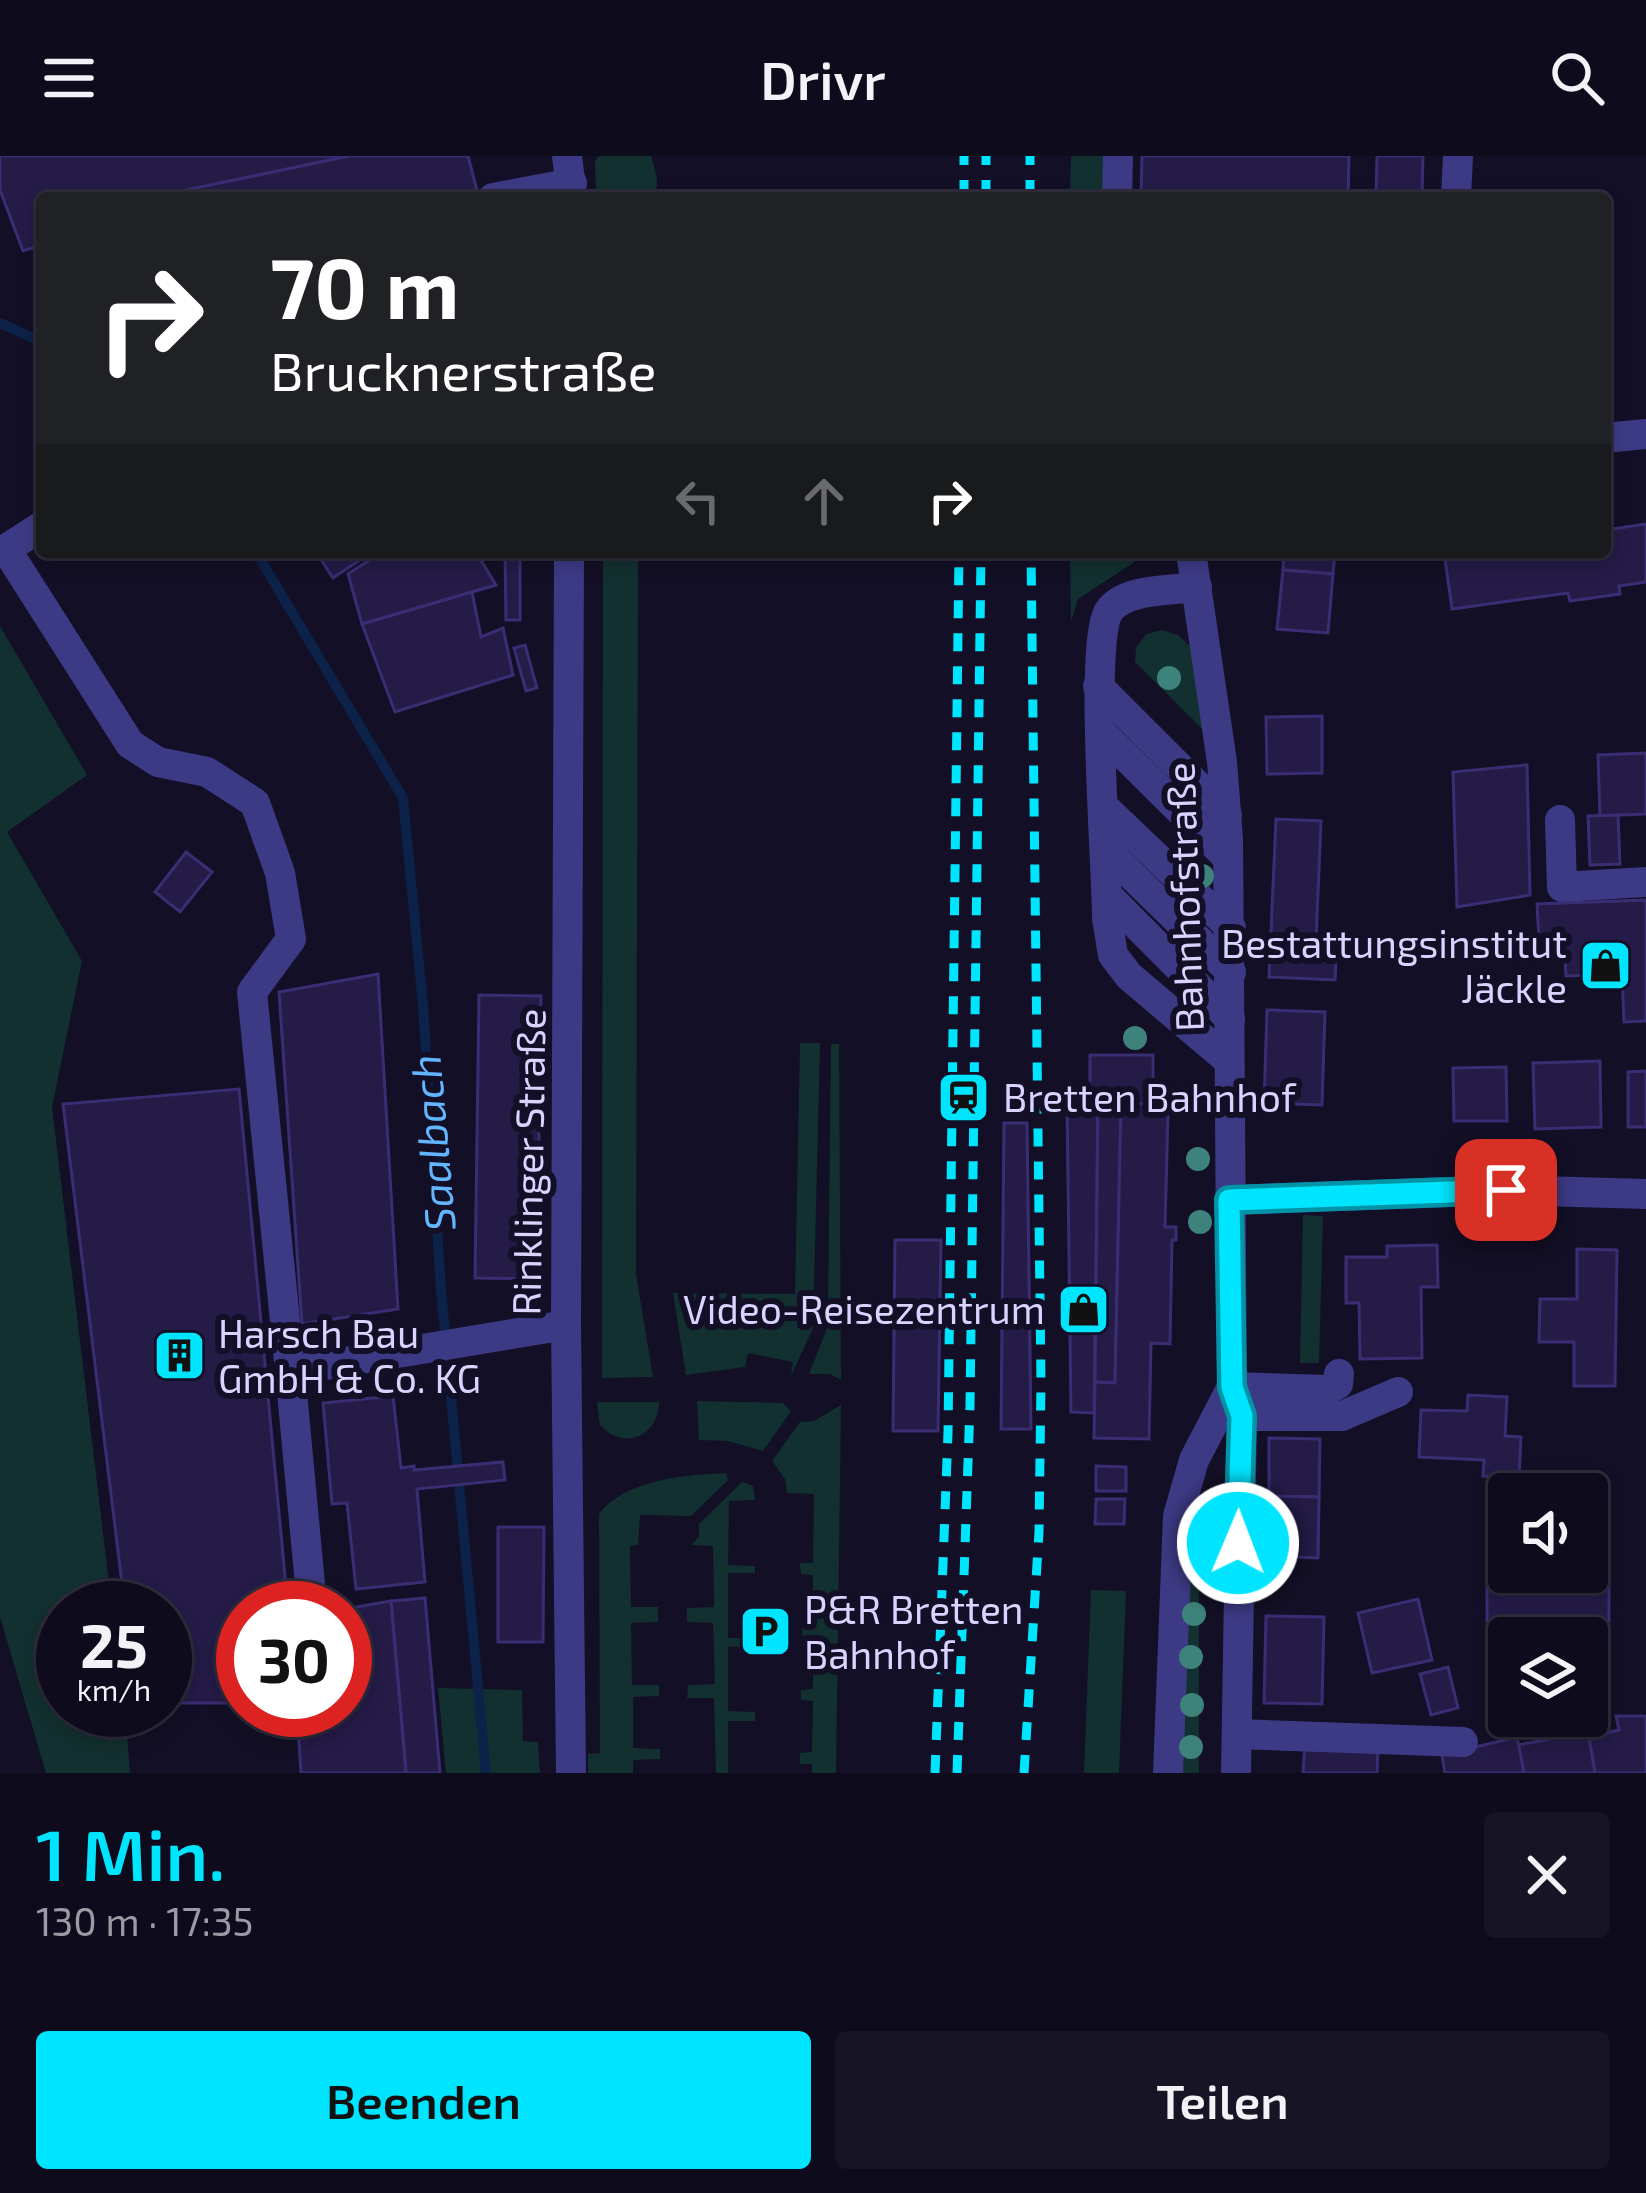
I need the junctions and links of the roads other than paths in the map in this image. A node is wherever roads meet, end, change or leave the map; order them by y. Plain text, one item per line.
1 (1118, 156) edge
2 (1458, 156) edge
3 (570, 179) edge
4 (517, 192) edge
5 (1117, 192) edge
6 (1456, 192) edge
7 (1646, 434) edge
8 (1611, 437) edge
9 (36, 530) edge
10 (569, 558) edge
11 (1192, 558) edge
12 (1197, 587) junction
13 (1099, 674) junction
14 (1102, 745) junction
15 (1225, 784) junction
16 (1105, 808) junction
17 (1227, 815) junction
18 (1560, 820) dead end
19 (1106, 850) junction
20 (1229, 869) junction
21 (1646, 882) edge
22 (1107, 895) junction
23 (1231, 928) junction
24 (1231, 972) junction
25 (1230, 1019) junction
26 (1228, 1060) junction
27 (1646, 1194) edge
28 (1229, 1200) junction
29 (566, 1324) junction
30 (290, 1371) junction
31 (1339, 1374) dead end
32 (1398, 1392) dead end
33 (1237, 1401) junction
34 (1178, 1516) junction
35 (1238, 1523) junction
36 (310, 1581) edge
37 (1237, 1735) junction
38 (1463, 1742) dead end
39 (571, 1773) edge
40 (1168, 1773) edge
41 (1236, 1773) edge

1 - 5 street
2 - 6 street
3 - 4 street
7 - 8 street
9 - 30 street
10 - 29 street, Rinklinger Straße
11 - 12 street, Bahnhofstraße
12 - 13 street
12 - 15 street, Bahnhofstraße
13 - 14 street
13 - 15 street
13 - 17 street
14 - 16 street
14 - 20 street
15 - 17 street, Bahnhofstraße
16 - 19 street
16 - 23 street
17 - 20 street, Bahnhofstraße
18 - 21 street
19 - 22 street
19 - 24 street
20 - 23 street, Bahnhofstraße
22 - 25 street
22 - 26 street
23 - 24 street, Bahnhofstraße
24 - 25 street, Bahnhofstraße
25 - 26 street, Bahnhofstraße
26 - 28 street, Bahnhofstraße
27 - 28 street
28 - 33 street, Bahnhofstraße
29 - 30 street
29 - 39 street, Rinklinger Straße
30 - 36 street
31 - 33 street
32 - 33 street
33 - 34 street, Bahnhofstraße
33 - 35 street, Bahnhofstraße
34 - 35 street
34 - 40 street, Bahnhofstraße
35 - 37 street, Bahnhofstraße
37 - 38 street
37 - 41 street, Bahnhofstraße

